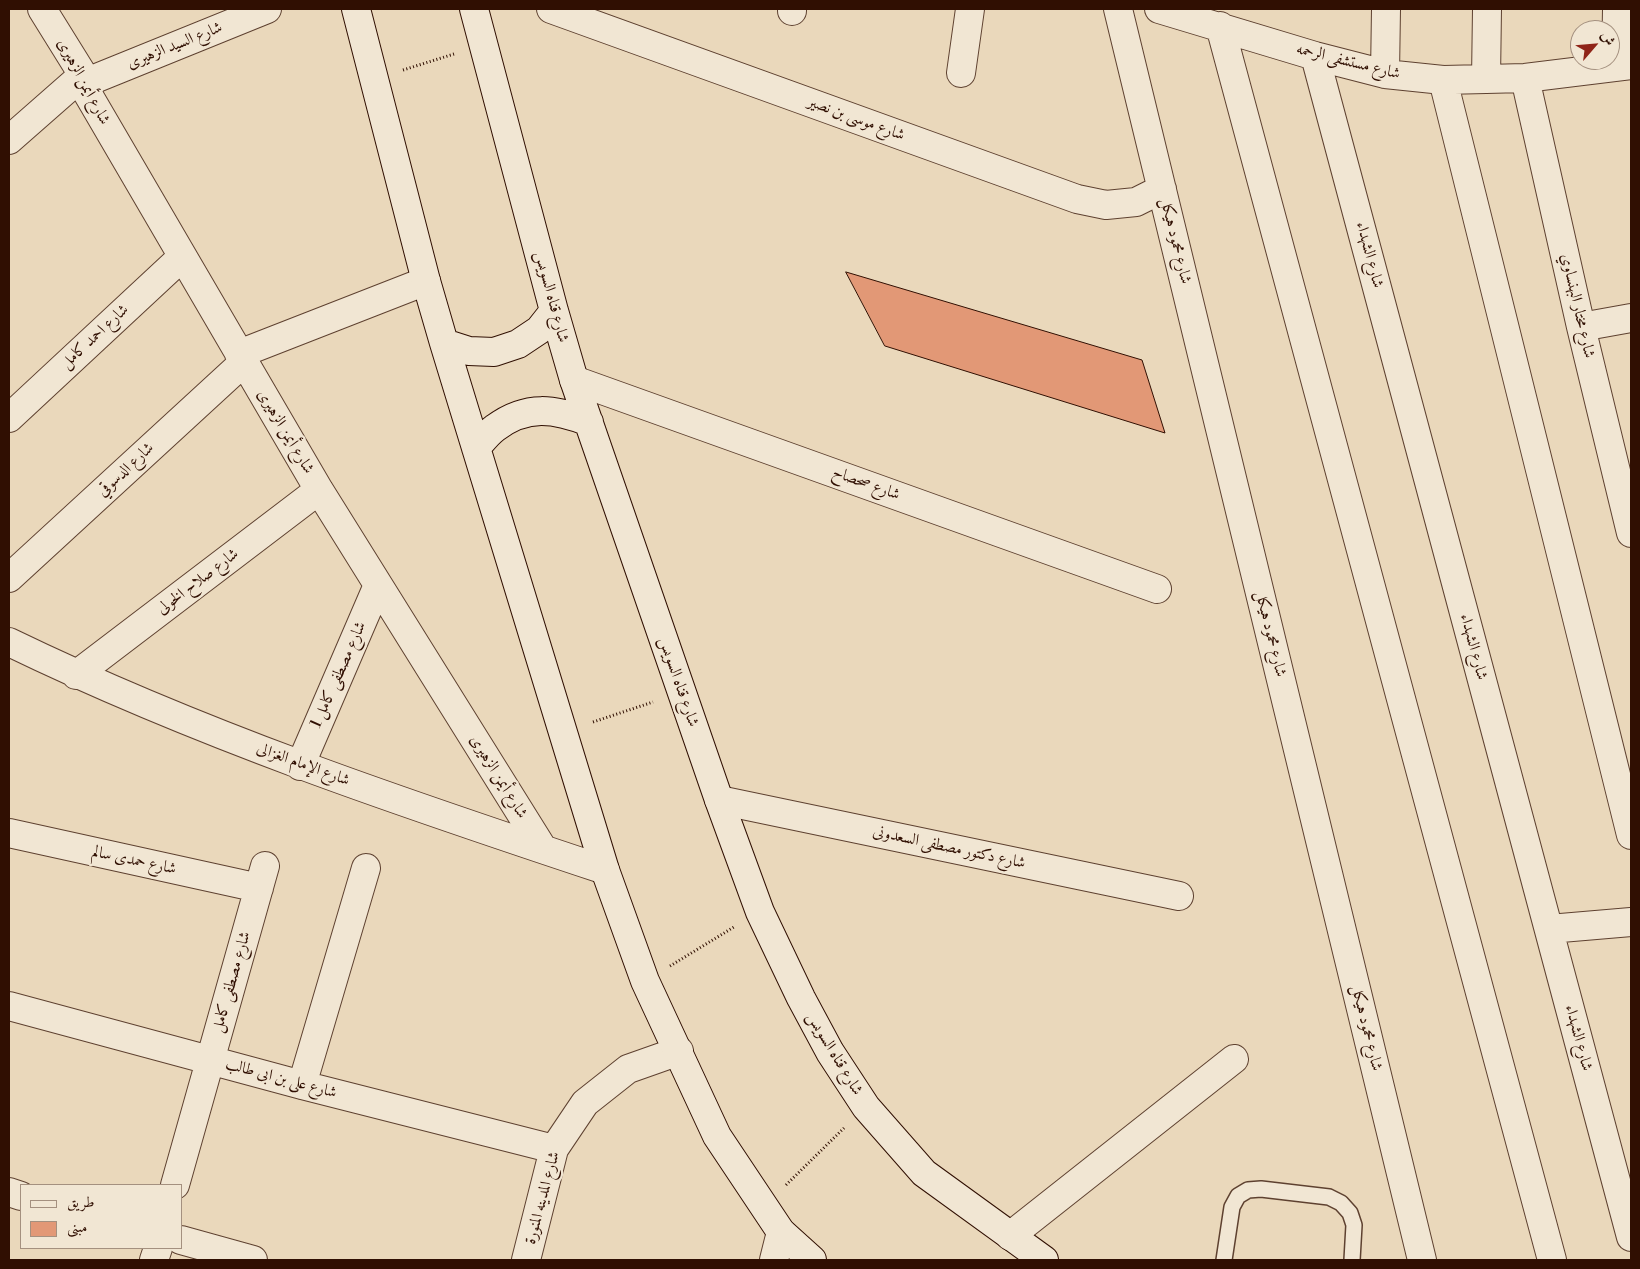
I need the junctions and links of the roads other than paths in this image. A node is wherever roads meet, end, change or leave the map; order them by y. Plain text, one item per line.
1 (42, 9) edge
2 (267, 9) edge
3 (356, 9) edge
4 (474, 9) edge
5 (551, 9) edge
6 (970, 9) edge
7 (1118, 9) edge
8 (1159, 9) edge
9 (1386, 9) edge
10 (1487, 9) edge
11 (1617, 9) edge
12 (1220, 26) junction
13 (1315, 56) junction
14 (1624, 66) edge
15 (961, 73) dead end
16 (1385, 74) junction
17 (1525, 78) junction
18 (82, 79) junction
19 (1486, 79) junction
20 (1443, 80) junction
21 (9, 140) edge
22 (1162, 190) junction
23 (182, 257) junction
24 (426, 281) junction
25 (554, 311) junction
26 (1631, 318) edge
27 (1582, 327) junction
28 (444, 343) junction
29 (241, 358) junction
30 (574, 380) junction
31 (9, 418) edge
32 (589, 422) junction
33 (476, 448) junction
34 (319, 490) junction
35 (1631, 533) edge
36 (9, 578) edge
37 (378, 585) junction
38 (1157, 589) dead end
39 (9, 642) edge
40 (76, 675) junction
41 (300, 766) junction
42 (719, 800) junction
43 (9, 833) edge
44 (1631, 835) edge
45 (543, 849) junction
46 (366, 868) dead end
47 (605, 870) junction
48 (262, 877) joint
49 (1179, 896) dead end
50 (1631, 922) edge
51 (1549, 929) junction
52 (9, 1006) edge
53 (679, 1051) junction
54 (1234, 1059) dead end
55 (210, 1061) junction
56 (302, 1085) junction
57 (554, 1149) junction
58 (176, 1184) edge
59 (781, 1232) junction
60 (1010, 1236) junction
61 (1631, 1237) edge
62 (182, 1240) edge
63 (253, 1260) edge
64 (526, 1260) edge
65 (774, 1260) edge
66 (812, 1260) edge
67 (1044, 1260) edge
68 (1224, 1260) edge
69 (1352, 1260) edge
70 (1422, 1260) edge
71 (1552, 1260) edge

1 - 18 street, شارع أيمن الزهيرى
2 - 18 street, شارع السيد الزهيرى
3 - 24 street
4 - 25 street, شارع قناه السويس
5 - 22 street, شارع موسى بن نصير
6 - 15 street
7 - 22 street, شارع محمود هيكل
8 - 12 street, شارع مستشفى الرحمه
9 - 16 street
10 - 19 street
11 - 14 street
12 - 13 street, شارع مستشفى الرحمه
12 - 71 street
13 - 16 street, شارع مستشفى الرحمه
13 - 51 street, شارع الشهداء
14 - 17 street, شارع مستشفى الرحمه
16 - 20 street, شارع مستشفى الرحمه
17 - 19 street, شارع مستشفى الرحمه
17 - 27 street, شارع مختار البهنساوي
18 - 21 street, شارع السيد الزهيرى
18 - 23 street, شارع أيمن الزهيرى
19 - 20 street, شارع مستشفى الرحمه
20 - 44 street
22 - 70 street, شارع محمود هيكل
23 - 29 street, شارع أيمن الزهيرى
23 - 31 street, شارع احمد كامل
24 - 28 street
24 - 29 street
25 - 28 street
25 - 30 street, شارع قناه السويس
26 - 27 street
27 - 35 street, شارع مختار البهنساوي
28 - 33 street
29 - 34 street, شارع أيمن الزهيرى
29 - 36 street, شارع الدسوقي
30 - 32 street, شارع قناه السويس
30 - 38 street, شارع صحصاح
32 - 33 street
32 - 42 street, شارع قناه السويس
33 - 47 street
34 - 37 street, شارع أيمن الزهيرى
34 - 40 street, شارع صلاح الخولى
37 - 41 street, شارع مصطفى كامل 1
37 - 45 street, شارع أيمن الزهيرى
39 - 40 street, شارع الإمام الغزالى
40 - 41 street, شارع الإمام الغزالى
41 - 45 street, شارع الإمام الغزالى
42 - 49 street, شارع دكتور مصطفى السعدونى
42 - 60 street, شارع قناه السويس
43 - 48 street, شارع حمدى سالم
45 - 47 street, شارع الإمام الغزالى
46 - 56 street
47 - 53 street
48 - 55 street, شارع مصطفى كامل
50 - 51 street
51 - 61 street, شارع الشهداء
52 - 55 street, شارع على بن ابى طالب
53 - 57 street, شارع المدينه المنورة
53 - 59 street
54 - 60 street
55 - 56 street, شارع على بن ابى طالب
55 - 58 street, شارع مصطفى كامل
56 - 57 street, شارع على بن ابى طالب
57 - 64 street, شارع المدينه المنورة
59 - 65 street
59 - 66 street
60 - 67 street, شارع قناه السويس
62 - 63 street
68 - 69 lane

